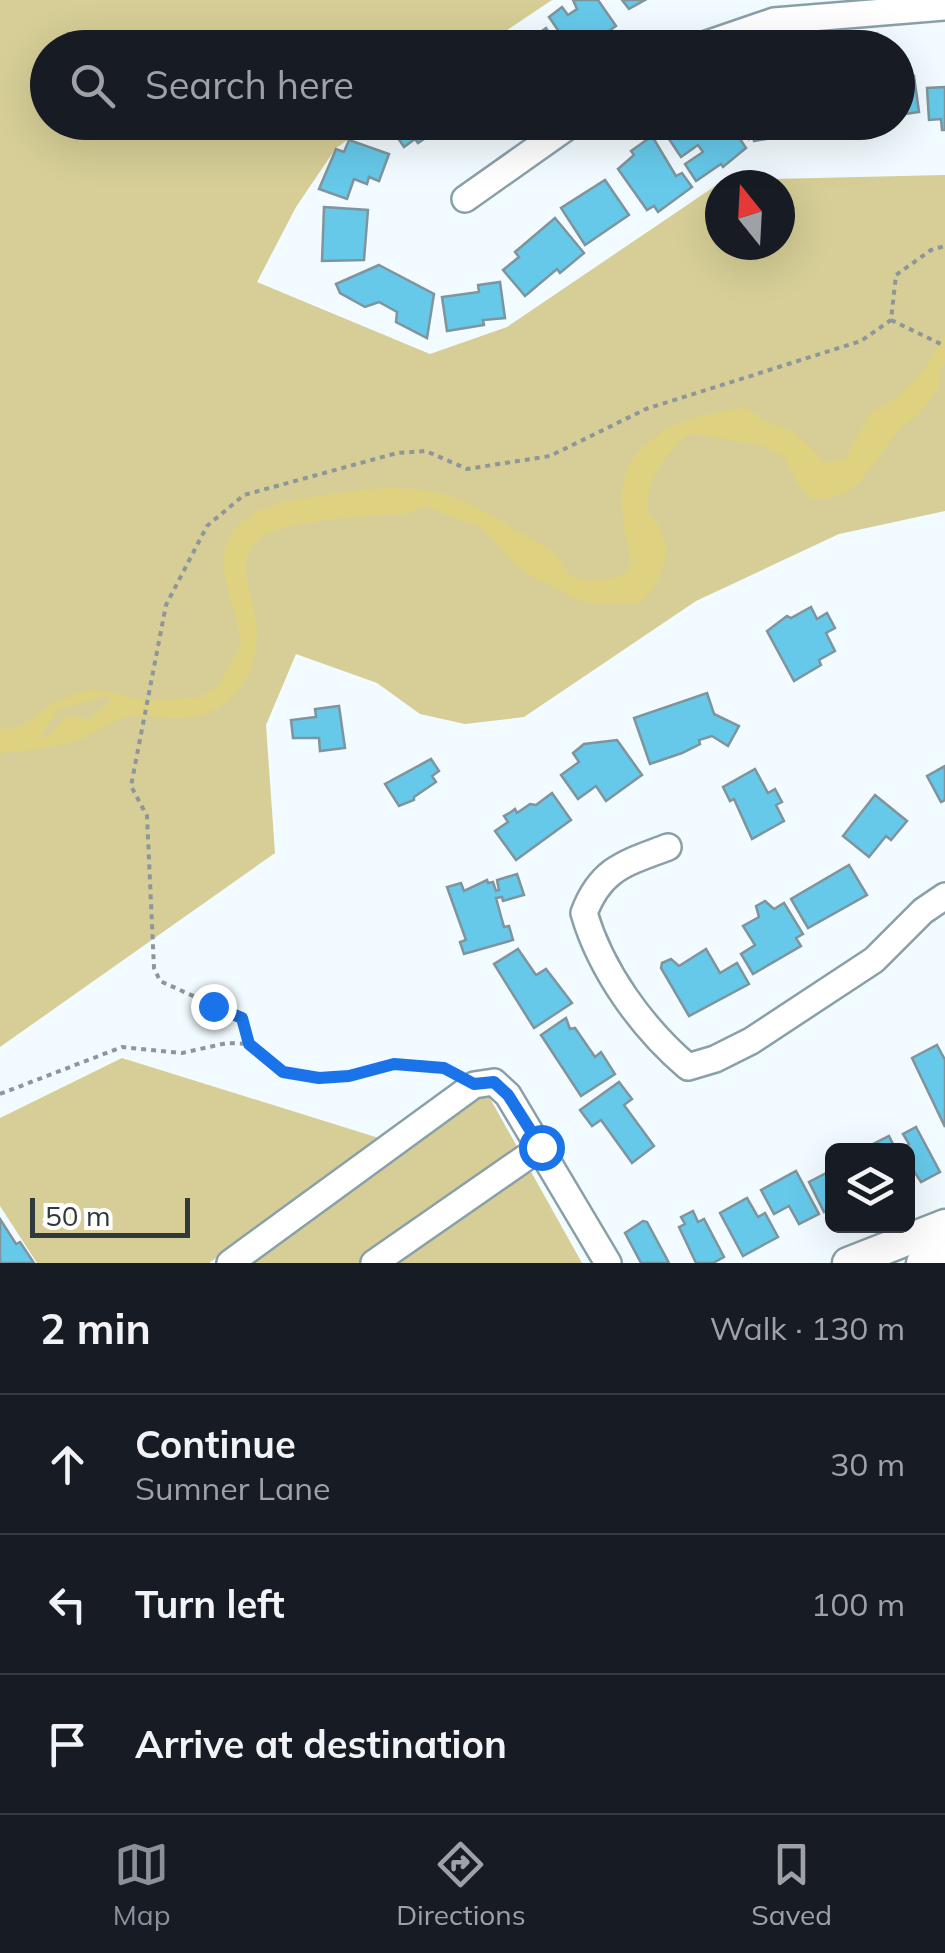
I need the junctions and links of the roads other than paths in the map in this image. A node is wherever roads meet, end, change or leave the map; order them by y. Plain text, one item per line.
1 (876, 7) edge
2 (945, 7) edge
3 (747, 30) edge
4 (548, 140) edge
5 (464, 199) dead end
6 (668, 848) dead end
7 (945, 896) edge
8 (541, 1147) junction
9 (945, 1225) edge
10 (945, 1254) edge
11 (230, 1263) edge
12 (374, 1263) edge
13 (608, 1263) edge
14 (848, 1263) edge
15 (922, 1263) edge

1 - 2 street
1 - 3 street
4 - 5 street
6 - 7 street
8 - 11 street
8 - 12 street
8 - 13 street
9 - 14 main road
10 - 15 main road

